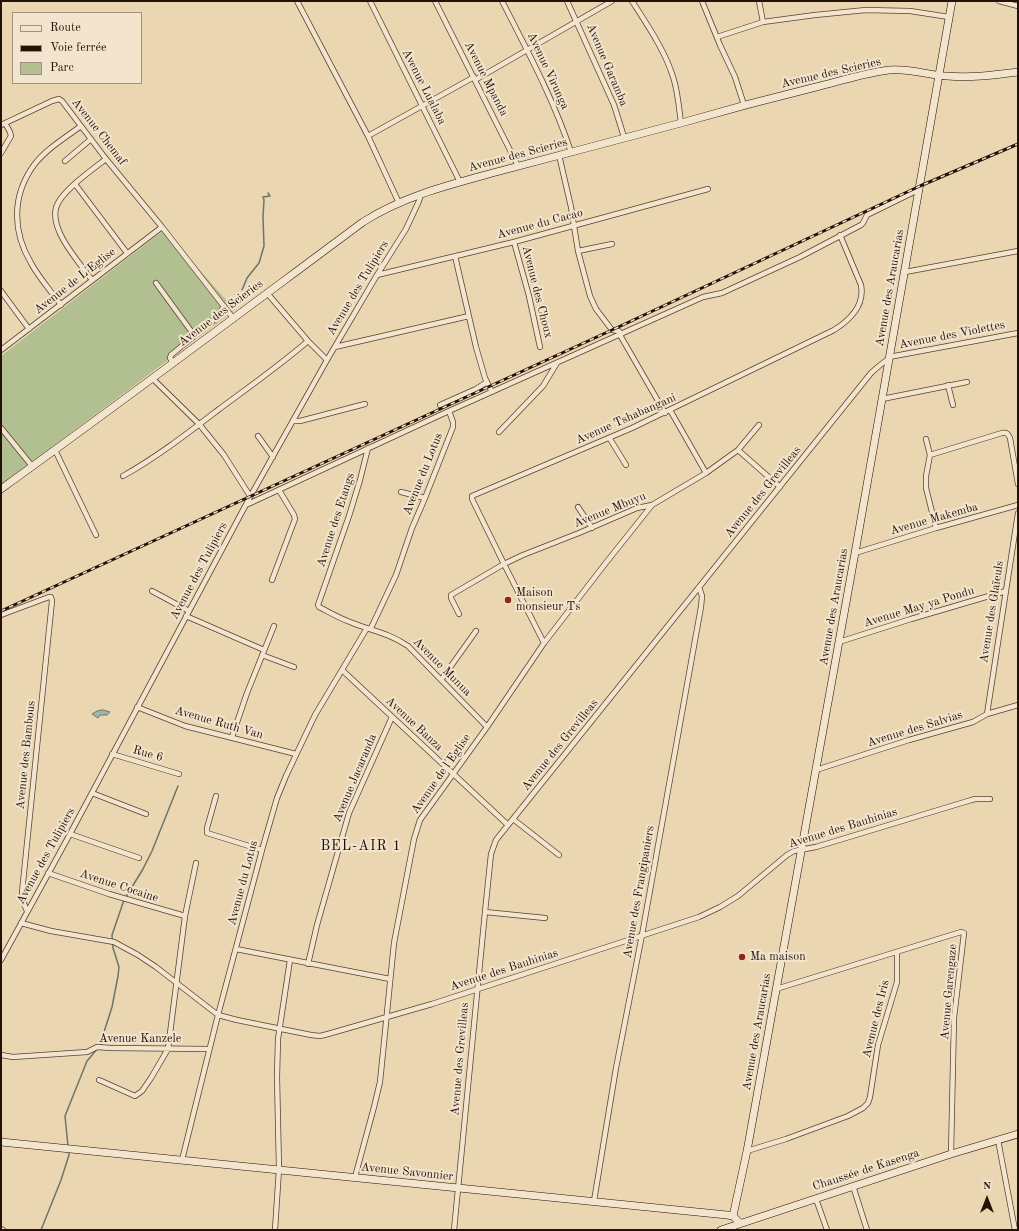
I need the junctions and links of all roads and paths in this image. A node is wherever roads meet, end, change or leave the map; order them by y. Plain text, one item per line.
1 (297, 1) edge
2 (370, 1) edge
3 (435, 1) edge
4 (502, 1) edge
5 (567, 1) edge
6 (612, 1) edge
7 (632, 1) edge
8 (702, 1) edge
9 (760, 1) edge
10 (952, 1) edge
11 (999, 1) edge
12 (1008, 2) edge
13 (1018, 6) edge
14 (949, 17) junction
15 (577, 21) junction
16 (764, 22) junction
17 (717, 37) junction
18 (527, 50) junction
19 (1018, 72) edge
20 (939, 76) junction
21 (475, 78) junction
22 (744, 105) junction
23 (422, 106) junction
24 (681, 122) junction
25 (3, 124) edge
26 (81, 126) junction
27 (368, 136) junction
28 (624, 137) junction
29 (91, 139) junction
30 (571, 152) junction
31 (1, 153) edge
32 (559, 155) junction
33 (106, 159) junction
34 (64, 162) dead end
35 (518, 166) junction
36 (460, 182) junction
37 (75, 184) junction
38 (708, 189) dead end
39 (920, 189) junction
40 (421, 194) junction
41 (399, 203) junction
42 (574, 226) junction
43 (162, 227) junction
44 (840, 235) junction
45 (514, 242) junction
46 (612, 244) dead end
47 (1018, 250) edge
48 (578, 251) junction
49 (127, 253) junction
50 (455, 256) junction
51 (905, 272) junction
52 (377, 275) junction
53 (92, 280) junction
54 (156, 283) dead end
55 (1, 291) edge
56 (267, 293) junction
57 (62, 305) junction
58 (224, 306) junction
59 (470, 316) junction
60 (233, 318) junction
61 (28, 329) junction
62 (1018, 332) edge
63 (620, 335) junction
64 (194, 336) junction
65 (308, 341) junction
66 (335, 347) junction
67 (540, 347) dead end
68 (1, 350) edge
69 (889, 358) junction
70 (328, 360) junction
71 (173, 363) junction
72 (557, 363) junction
73 (152, 378) junction
74 (487, 382) junction
75 (968, 382) dead end
76 (948, 385) junction
77 (492, 392) junction
78 (882, 399) junction
79 (365, 404) dead end
80 (440, 405) dead end
81 (953, 405) dead end
82 (670, 410) junction
83 (449, 411) junction
84 (665, 413) junction
85 (293, 420) junction
86 (199, 424) junction
87 (759, 424) dead end
88 (1, 428) edge
89 (499, 432) dead end
90 (258, 436) dead end
91 (610, 439) junction
92 (926, 439) dead end
93 (368, 448) junction
94 (55, 450) junction
95 (738, 450) junction
96 (930, 455) junction
97 (272, 457) junction
98 (1016, 463) edge
99 (626, 465) dead end
100 (32, 466) junction
101 (706, 473) junction
102 (123, 476) dead end
103 (1018, 484) edge
104 (780, 487) junction
105 (1, 488) edge
106 (280, 490) junction
107 (401, 492) dead end
108 (250, 496) junction
109 (425, 498) junction
110 (246, 505) junction
111 (652, 505) junction
112 (1018, 505) edge
113 (578, 507) dead end
114 (1018, 513) edge
115 (592, 528) junction
116 (936, 528) junction
117 (96, 535) dead end
118 (855, 553) junction
119 (504, 564) junction
120 (272, 580) dead end
121 (700, 587) junction
122 (152, 591) dead end
123 (1006, 592) junction
124 (320, 598) joint
125 (189, 611) junction
126 (459, 614) dead end
127 (1, 615) edge
128 (186, 616) junction
129 (274, 626) dead end
130 (369, 628) junction
131 (476, 631) dead end
132 (839, 642) junction
133 (544, 643) junction
134 (263, 653) junction
135 (294, 667) dead end
136 (342, 670) junction
137 (441, 680) junction
138 (1018, 705) edge
139 (138, 707) junction
140 (987, 714) junction
141 (392, 717) junction
142 (487, 727) junction
143 (232, 737) junction
144 (112, 754) junction
145 (296, 754) junction
146 (816, 770) junction
147 (179, 774) dead end
148 (453, 774) junction
149 (92, 793) junction
150 (216, 796) dead end
151 (990, 799) dead end
152 (146, 814) dead end
153 (513, 819) junction
154 (508, 825) junction
155 (70, 834) junction
156 (262, 850) junction
157 (802, 850) junction
158 (559, 855) dead end
159 (139, 858) dead end
160 (196, 863) dead end
161 (48, 873) junction
162 (27, 911) junction
163 (485, 912) junction
164 (185, 916) junction
165 (545, 918) dead end
166 (21, 923) junction
167 (642, 935) junction
168 (236, 949) junction
169 (897, 953) junction
170 (1, 960) edge
171 (290, 960) junction
172 (308, 964) junction
173 (390, 979) junction
174 (176, 982) junction
175 (776, 989) junction
176 (477, 990) junction
177 (218, 1015) junction
178 (386, 1018) junction
179 (279, 1028) junction
180 (168, 1049) junction
181 (209, 1049) junction
182 (1, 1055) edge
183 (99, 1080) dead end
184 (1018, 1134) edge
185 (998, 1140) junction
186 (1, 1142) edge
187 (747, 1151) junction
188 (951, 1154) junction
189 (182, 1160) junction
190 (279, 1169) junction
191 (354, 1177) junction
192 (852, 1186) junction
193 (458, 1188) junction
194 (816, 1198) junction
195 (594, 1201) junction
196 (733, 1216) junction
197 (741, 1226) edge
198 (275, 1230) edge
199 (454, 1230) edge
200 (721, 1230) edge
201 (827, 1230) edge
202 (866, 1230) edge
203 (1015, 1230) edge

1 - 27 street
2 - 23 street, Avenue Lualaba
3 - 21 street, Avenue Mpanda
4 - 18 street, Avenue Virunga
5 - 15 street, Avenue Garamba
6 - 15 street
7 - 24 street
8 - 17 street
9 - 16 street
10 - 14 street, Avenue des Araucarias
11 - 12 street
12 - 13 street
14 - 16 street
14 - 20 street, Avenue des Araucarias
15 - 18 street
15 - 28 street, Avenue Garamba
16 - 17 street
17 - 22 street
18 - 21 street
18 - 30 street, Avenue Virunga
19 - 20 street, Avenue des Scieries
20 - 22 street, Avenue des Scieries
20 - 39 street, Avenue des Araucarias
21 - 23 street
21 - 35 street, Avenue Mpanda
22 - 24 street, Avenue des Scieries
23 - 27 street
23 - 36 street, Avenue Lualaba
24 - 28 street, Avenue des Scieries
25 - 26 street, Avenue Chemaf
25 - 31 street
26 - 29 street, Avenue Chemaf
26 - 57 street
27 - 41 street
28 - 30 street, Avenue des Scieries
29 - 33 street, Avenue Chemaf
29 - 34 street
30 - 32 street, Avenue des Scieries
32 - 35 street, Avenue des Scieries
32 - 42 street
33 - 37 street
33 - 43 street, Avenue Chemaf
35 - 36 street, Avenue des Scieries
36 - 40 street, Avenue des Scieries
37 - 49 street
37 - 53 street
38 - 42 street, Avenue du Cacao
39 - 44 street
39 - 51 street, Avenue des Araucarias
40 - 41 street, Avenue des Scieries
40 - 52 street, Avenue des Tulipiers
41 - 56 street, Avenue des Scieries
42 - 45 street, Avenue du Cacao
42 - 48 street
43 - 49 street, Avenue de L'Eglise
43 - 58 street, Avenue Chemaf
44 - 63 street
44 - 82 street, Avenue Tshabangani
45 - 50 street, Avenue du Cacao
45 - 67 street, Avenue des Choux
46 - 48 street
47 - 51 street
48 - 63 street
49 - 53 street, Avenue de L'Eglise
50 - 52 street, Avenue du Cacao
50 - 59 street
51 - 69 street, Avenue des Araucarias
52 - 66 street, Avenue des Tulipiers
53 - 57 street, Avenue de L'Eglise
54 - 64 street
55 - 61 street
56 - 60 street, Avenue des Scieries
56 - 65 street
57 - 61 street, Avenue de L'Eglise
58 - 60 street, Avenue Chemaf
58 - 64 street
59 - 66 street
59 - 74 street
60 - 71 street, Avenue des Scieries
61 - 68 street, Avenue de L'Eglise
62 - 69 street, Avenue des Violettes
63 - 72 street
63 - 84 street
64 - 71 street
65 - 70 street
65 - 86 street
66 - 70 street, Avenue des Tulipiers
69 - 78 street, Avenue des Araucarias
69 - 104 street, Avenue des Grevilleas
70 - 85 street, Avenue des Tulipiers
71 - 73 street, Avenue des Scieries
72 - 77 street
72 - 89 street
73 - 86 street
73 - 94 street, Avenue des Scieries
74 - 77 street
74 - 80 street
75 - 76 street
76 - 78 street
76 - 81 street
77 - 83 street
78 - 118 street, Avenue des Araucarias
79 - 85 street
82 - 84 street, Avenue Tshabangani
82 - 101 street
83 - 93 street, Avenue des Etangs
83 - 109 street, Avenue du Lotus
84 - 91 street, Avenue Tshabangani
85 - 97 street, Avenue des Tulipiers
86 - 102 street
86 - 108 street
87 - 95 street, Avenue Mbuyu
88 - 100 street
90 - 97 street
91 - 99 street
91 - 119 street, Avenue Tshabangani
92 - 96 street
93 - 106 street, Avenue des Etangs
93 - 124 street, Avenue des Etangs
94 - 100 street, Avenue des Scieries
94 - 117 street
95 - 101 street, Avenue Mbuyu
95 - 104 street
96 - 98 street
96 - 116 street
97 - 108 street, Avenue des Tulipiers
98 - 103 street
100 - 105 street, Avenue des Scieries
101 - 111 street, Avenue Mbuyu
104 - 121 street, Avenue des Grevilleas
106 - 110 street, Avenue des Etangs
106 - 120 street
107 - 109 street
108 - 110 street, Avenue des Tulipiers
109 - 130 street, Avenue du Lotus
110 - 125 street, Avenue des Tulipiers
111 - 115 street, Avenue Mbuyu
111 - 133 street, Avenue de l'Eglise
112 - 116 street, Avenue Makemba
113 - 115 street
114 - 123 street, Avenue des Glaïeuls
115 - 119 street, Avenue Mbuyu
116 - 118 street, Avenue Makemba
118 - 132 street, Avenue des Araucarias
119 - 126 street, Avenue Mbuyu
119 - 133 street, Avenue Tshabangani
121 - 153 street, Avenue des Grevilleas
121 - 167 street, Avenue des Frangipaniers
122 - 125 street
123 - 132 street, Avenue May ya Pondu
123 - 140 street, Avenue des Glaïeuls
124 - 130 street, Avenue Munua
125 - 128 street, Avenue des Tulipiers
127 - 162 street, Avenue des Bambous
128 - 134 street
128 - 139 street, Avenue des Tulipiers
129 - 134 street
130 - 136 street, Avenue du Lotus
130 - 137 street, Avenue Munua
131 - 137 street
132 - 146 street, Avenue des Araucarias
133 - 142 street, Avenue de l'Eglise
134 - 135 street
134 - 143 street
136 - 141 street, Avenue Banza
136 - 145 street, Avenue du Lotus
137 - 142 street, Avenue Munua
138 - 140 street, Avenue des Salvias
139 - 143 street, Avenue Ruth Van
139 - 144 street, Avenue des Tulipiers
140 - 146 street, Avenue des Salvias
141 - 148 street, Avenue Banza
141 - 172 street, Avenue Jacaranda
142 - 148 street, Avenue de l'Eglise
143 - 145 street, Avenue Ruth Van
144 - 147 street, Rue 6
144 - 149 street, Avenue des Tulipiers
145 - 156 street, Avenue du Lotus
146 - 157 street, Avenue des Araucarias
148 - 154 street, Avenue Banza
148 - 173 street, Avenue de l'Eglise
149 - 152 street
149 - 155 street, Avenue des Tulipiers
150 - 156 street
151 - 157 street, Avenue des Bauhinias
153 - 154 street, Avenue des Grevilleas
153 - 158 street
154 - 163 street, Avenue des Grevilleas
155 - 159 street
155 - 161 street, Avenue des Tulipiers
156 - 168 street, Avenue du Lotus
157 - 167 street, Avenue des Bauhinias
157 - 175 street, Avenue des Araucarias
160 - 164 street
161 - 162 street, Avenue des Tulipiers
161 - 164 street, Avenue Cocaine
162 - 166 street, Avenue des Tulipiers
163 - 165 street
163 - 176 street, Avenue des Grevilleas
164 - 174 street
166 - 170 street, Avenue des Tulipiers
166 - 174 street, Avenue des Bauhinias
167 - 176 street, Avenue des Bauhinias
167 - 195 street, Avenue des Frangipaniers
168 - 171 street
168 - 177 street, Avenue du Lotus
169 - 175 street, Avenue Garengaze
169 - 187 street, Avenue des Iris
169 - 188 street, Avenue Garengaze
171 - 172 street
171 - 179 street
172 - 173 street
173 - 178 street, Avenue de l'Eglise
174 - 177 street, Avenue des Bauhinias
174 - 180 street
175 - 187 street, Avenue des Araucarias
176 - 178 street, Avenue des Bauhinias
176 - 193 street, Avenue des Grevilleas
177 - 179 street, Avenue des Bauhinias
177 - 181 street, Avenue du Lotus
178 - 179 street, Avenue des Bauhinias
178 - 191 street, Avenue de l'Eglise
179 - 190 street
180 - 181 street, Avenue Kanzele
180 - 182 street, Avenue Kanzele
180 - 183 street
181 - 189 street, Avenue du Lotus
184 - 185 street, Chaussée de Kasenga
185 - 188 street, Chaussée de Kasenga
185 - 203 street
186 - 189 street, Avenue Savonnier
187 - 196 street, Avenue des Araucarias
188 - 192 street, Chaussée de Kasenga
189 - 190 street, Avenue Savonnier
190 - 191 street, Avenue Savonnier
190 - 198 street
191 - 193 street, Avenue Savonnier
192 - 194 street, Chaussée de Kasenga
192 - 202 street
193 - 195 street, Avenue Savonnier
193 - 199 street, Avenue des Grevilleas
194 - 197 street, Chaussée de Kasenga
194 - 201 street
195 - 196 street, Avenue Savonnier
196 - 197 street
197 - 200 street, Chaussée de Kasenga

